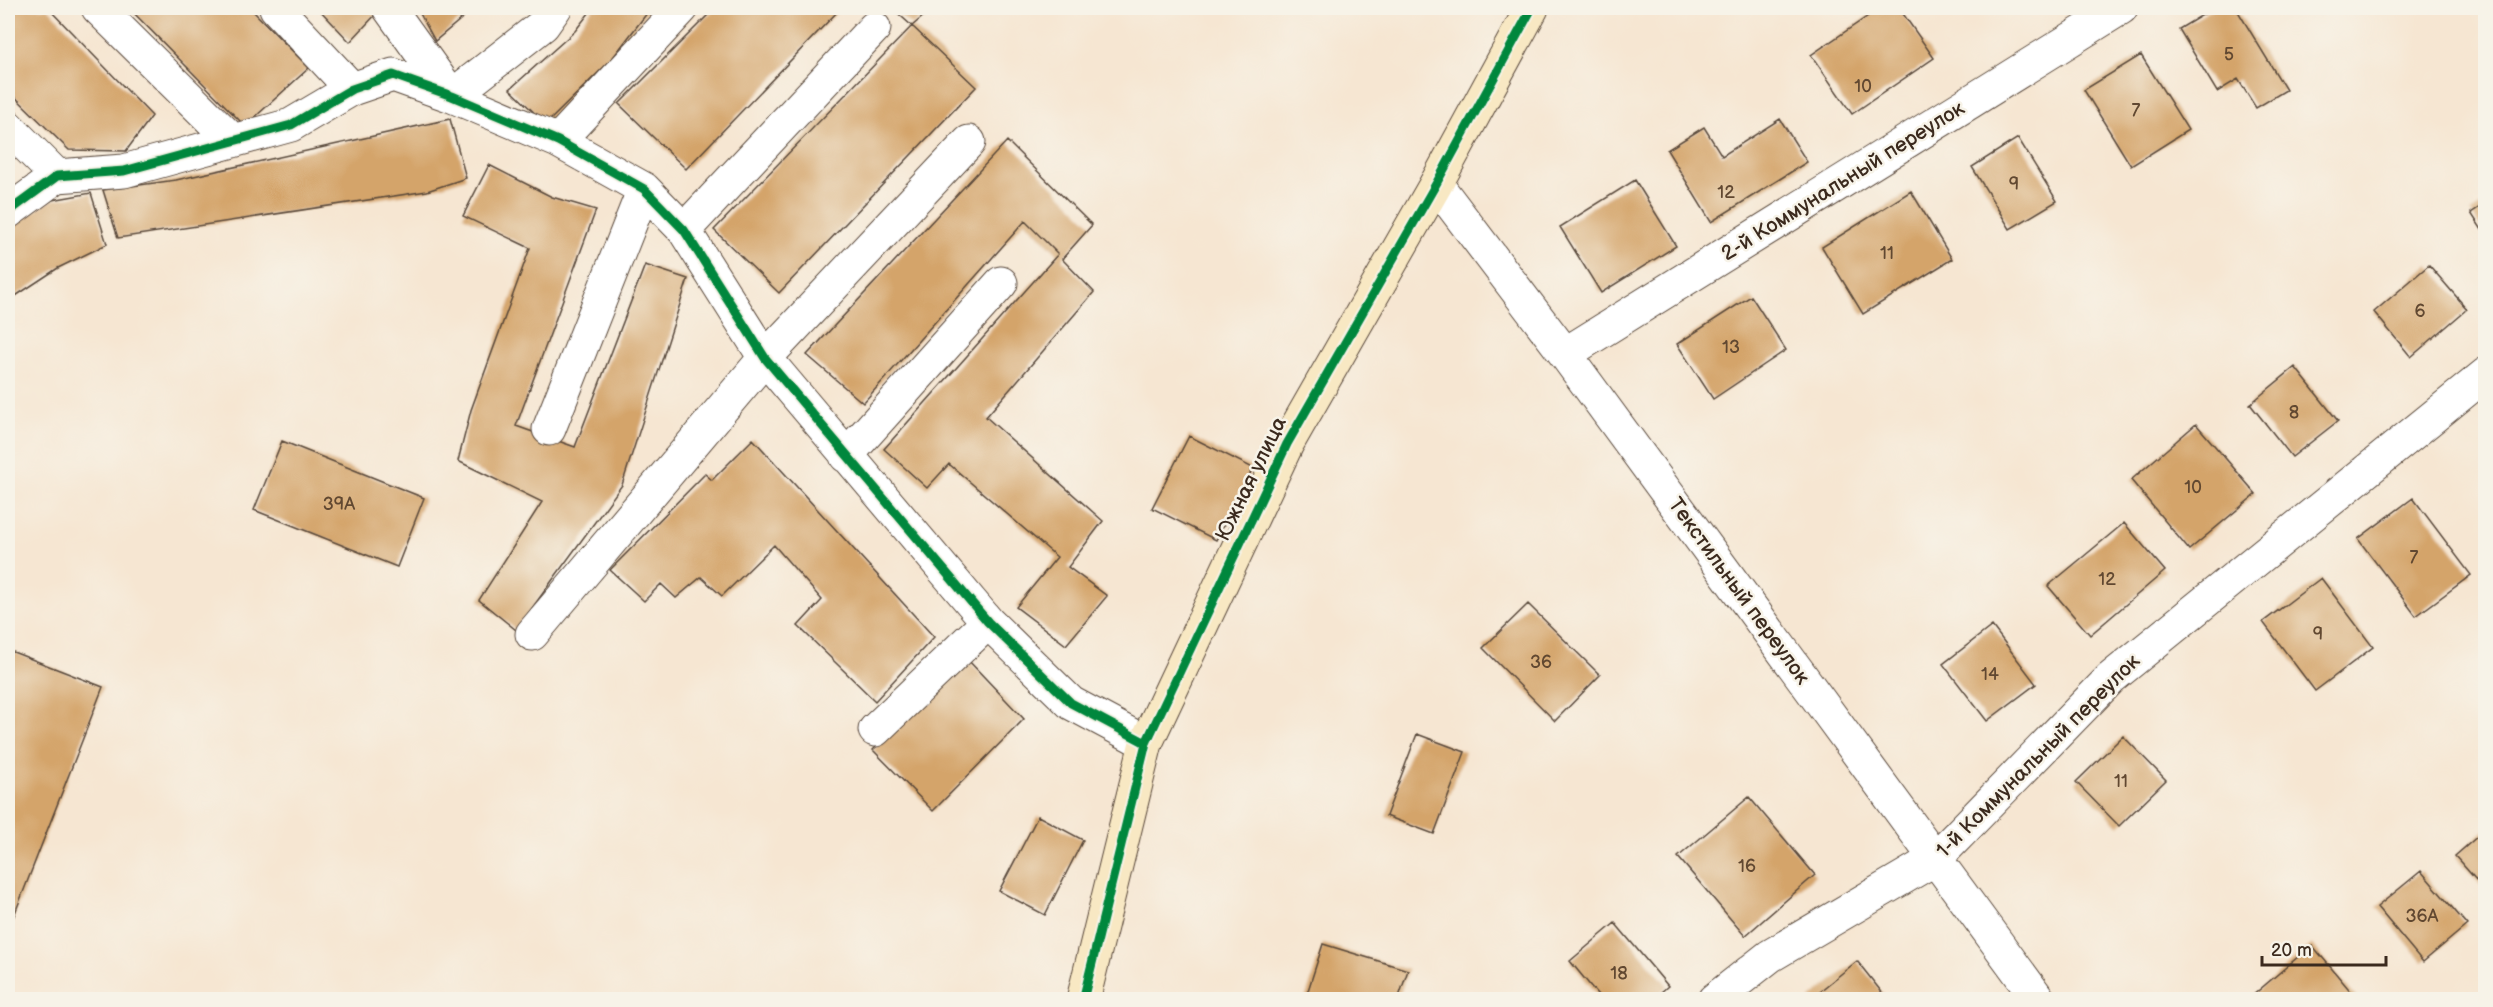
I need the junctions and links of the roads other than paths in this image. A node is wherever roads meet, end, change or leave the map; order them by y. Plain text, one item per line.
1 (98, 8) edge
2 (276, 8) edge
3 (389, 8) edge
4 (555, 8) edge
5 (682, 8) edge
6 (1532, 8) edge
7 (2121, 8) edge
8 (874, 28) dead end
9 (352, 89) junction
10 (452, 96) junction
11 (8, 127) edge
12 (234, 141) junction
13 (558, 141) junction
14 (969, 142) dead end
15 (57, 177) junction
16 (1436, 184) junction
17 (644, 189) junction
18 (8, 212) edge
19 (684, 230) junction
20 (1001, 283) dead end
21 (1565, 354) junction
22 (765, 358) junction
23 (2486, 374) edge
24 (549, 429) dead end
25 (846, 456) junction
26 (988, 622) junction
27 (532, 634) dead end
28 (875, 730) dead end
29 (1146, 743) junction
30 (1935, 859) junction
31 (1083, 999) edge
32 (1714, 999) edge
33 (2039, 999) edge

1 - 12 street
2 - 9 street
3 - 10 street
4 - 10 street
5 - 13 street
6 - 16 street, Южная улица
7 - 21 street, 2-й Коммунальный переулок
8 - 19 street
9 - 10 street
9 - 12 street
10 - 13 street
11 - 15 street
12 - 15 street
13 - 17 street
14 - 22 street
15 - 18 street
16 - 21 street, Текстильный переулок
16 - 29 street, Южная улица
17 - 19 street
17 - 24 street
19 - 22 street
20 - 25 street
21 - 30 street, Текстильный переулок
22 - 25 street
22 - 27 street
23 - 30 street, 1-й Коммунальный переулок
25 - 26 street
26 - 28 street
26 - 29 street
29 - 31 street, Южная улица
30 - 32 street, 1-й Коммунальный переулок
30 - 33 street, Текстильный переулок

